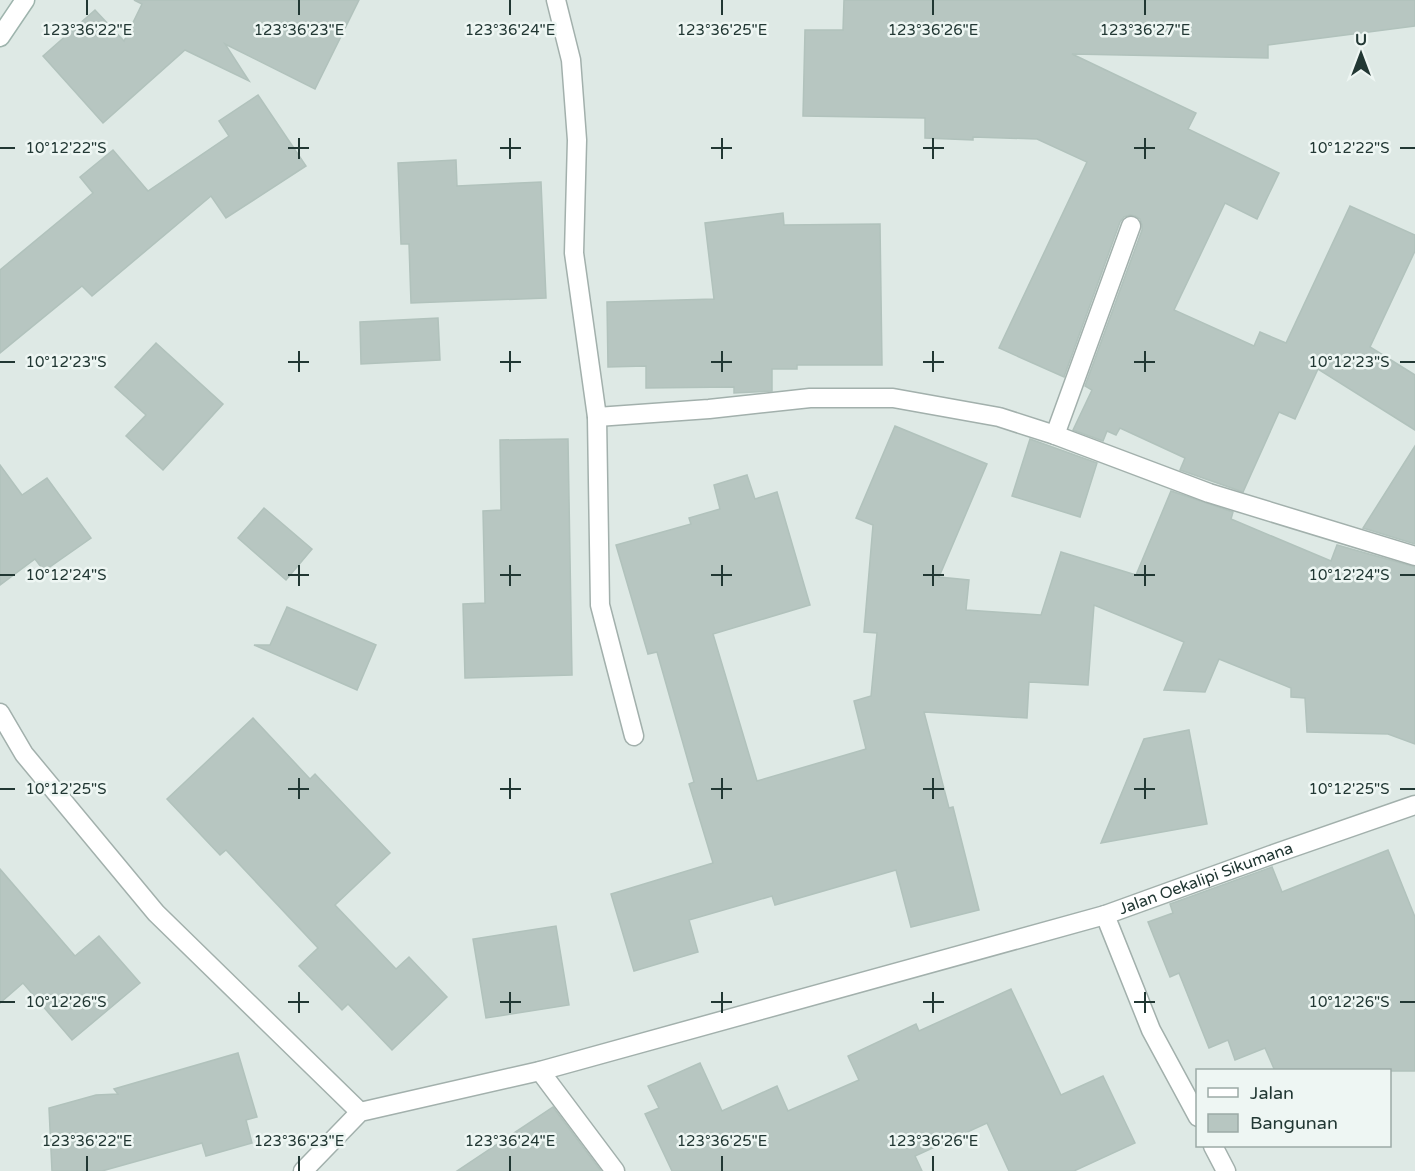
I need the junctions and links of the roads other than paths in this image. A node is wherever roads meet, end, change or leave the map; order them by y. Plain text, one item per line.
1 (25, 0) edge
2 (556, 0) edge
3 (0, 37) edge
4 (1131, 226) dead end
5 (597, 417) junction
6 (1055, 435) junction
7 (1415, 556) edge
8 (0, 713) edge
9 (634, 736) dead end
10 (1415, 805) edge
11 (1105, 915) junction
12 (540, 1071) junction
13 (360, 1112) junction
14 (1196, 1115) edge
15 (1214, 1147) edge
16 (303, 1171) edge
17 (615, 1171) edge
18 (1226, 1171) edge

1 - 3 street
2 - 5 street
4 - 6 street
5 - 6 street
5 - 9 street
6 - 7 street
8 - 13 street
10 - 11 street, Jalan Oekalipi Sikumana
11 - 12 street
11 - 14 street, Jalan Oekalipi Sikumana
12 - 13 street
12 - 17 street
13 - 16 street
15 - 18 street

